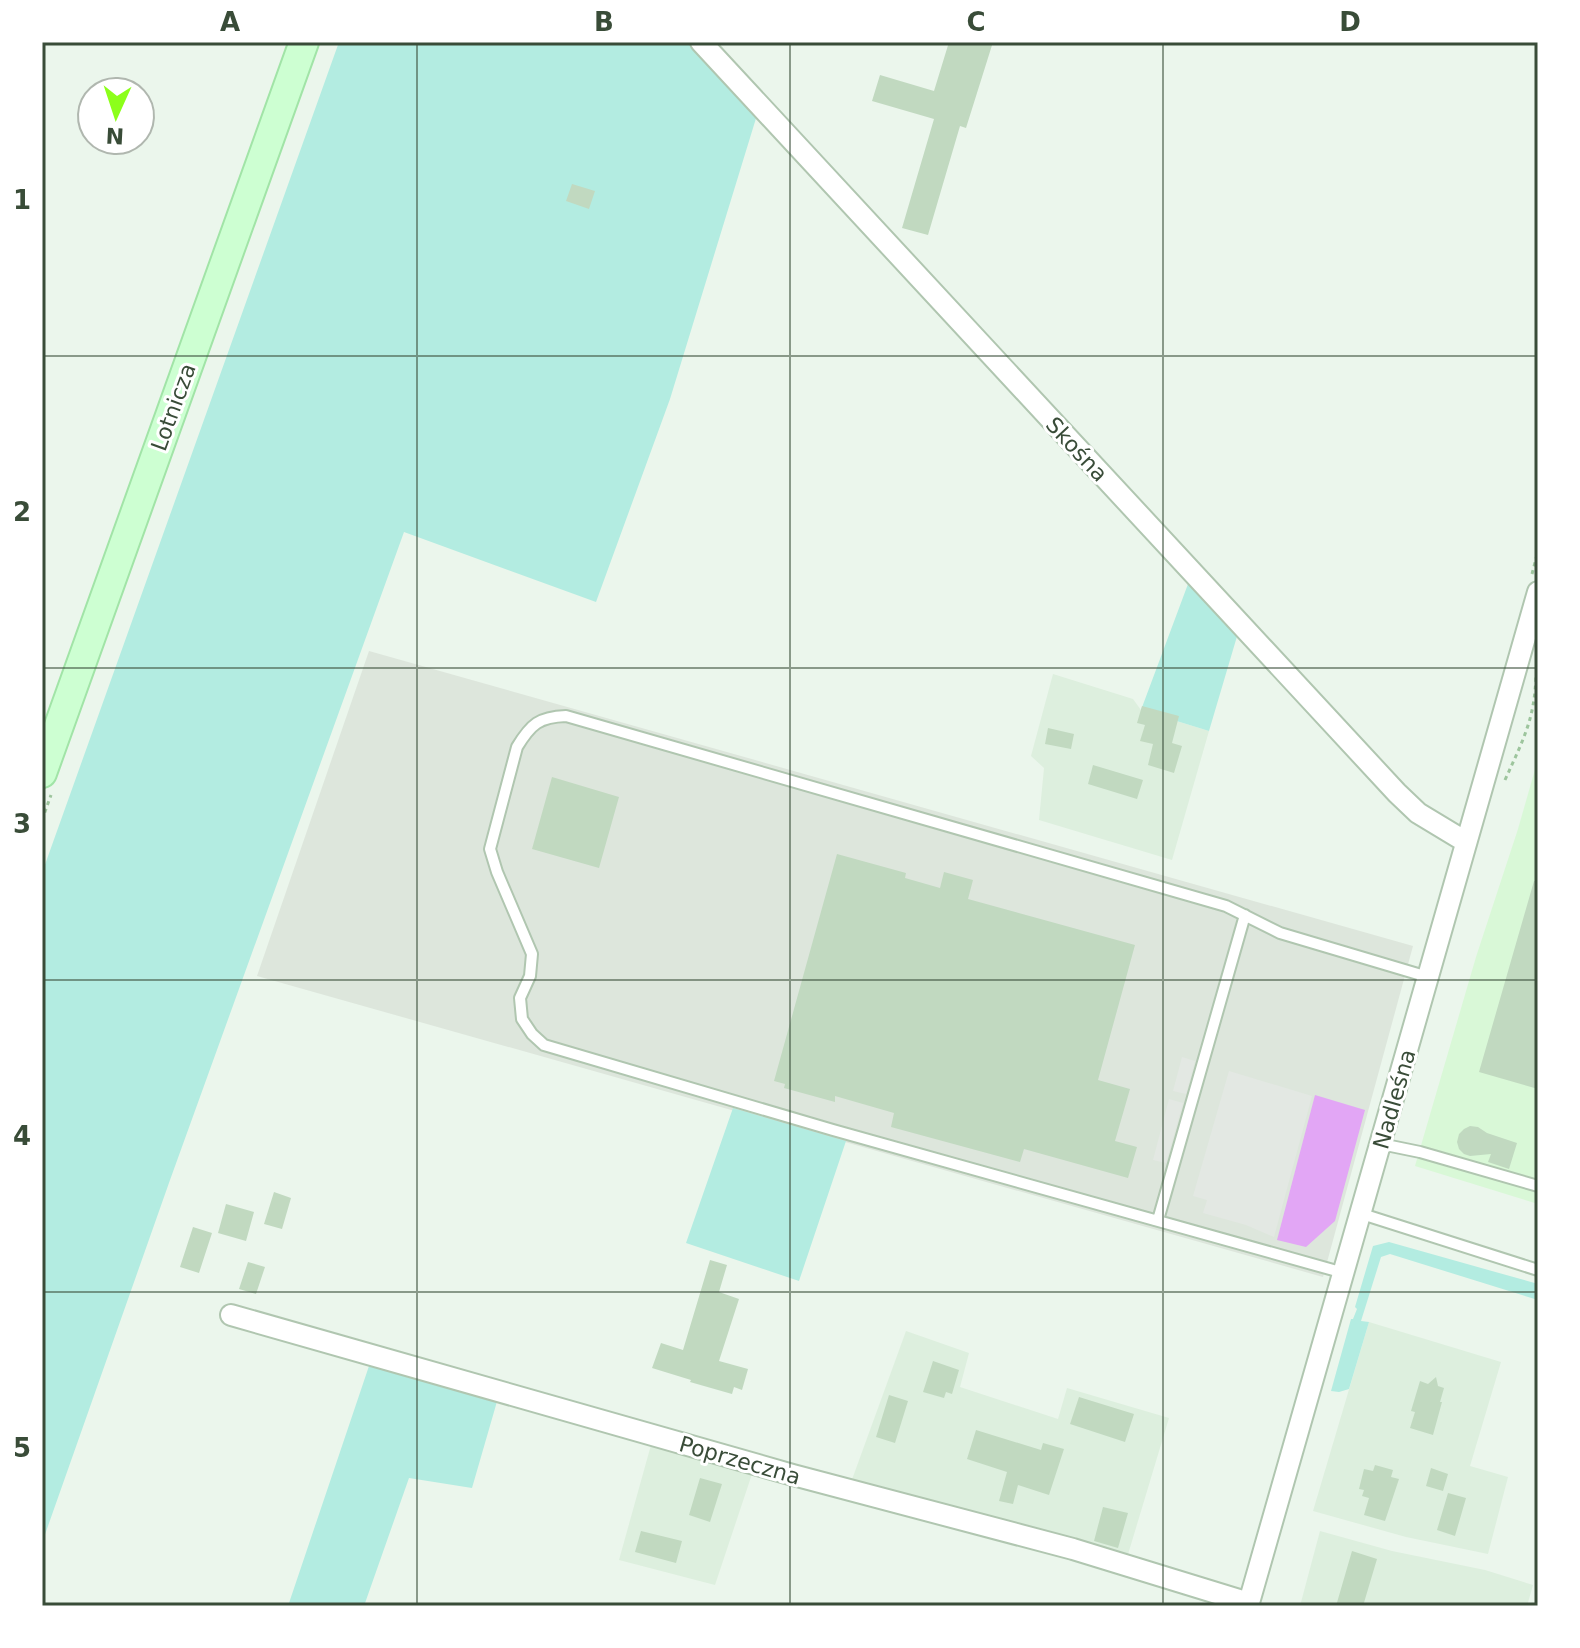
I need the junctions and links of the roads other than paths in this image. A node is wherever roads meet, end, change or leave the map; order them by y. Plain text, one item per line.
1 (304, 42) edge
2 (701, 42) edge
3 (1538, 592) edge
4 (42, 773) edge
5 (1466, 842) junction
6 (1245, 915) junction
7 (1428, 977) junction
8 (1381, 1144) junction
9 (1538, 1186) edge
10 (1362, 1214) junction
11 (1158, 1220) junction
12 (1538, 1270) edge
13 (1344, 1273) junction
14 (231, 1315) dead end
15 (1249, 1604) edge

1 - 4 main road, Lotnicza
2 - 5 street, Skośna
3 - 5 street, Nadleśna
5 - 7 street, Nadleśna
6 - 7 lane
6 - 11 lane
6 - 11 lane
7 - 8 street, Nadleśna
8 - 9 lane
8 - 10 street, Nadleśna
10 - 12 lane
10 - 13 street, Nadleśna
11 - 13 lane
13 - 15 street, Nadleśna
14 - 15 street, Poprzeczna

